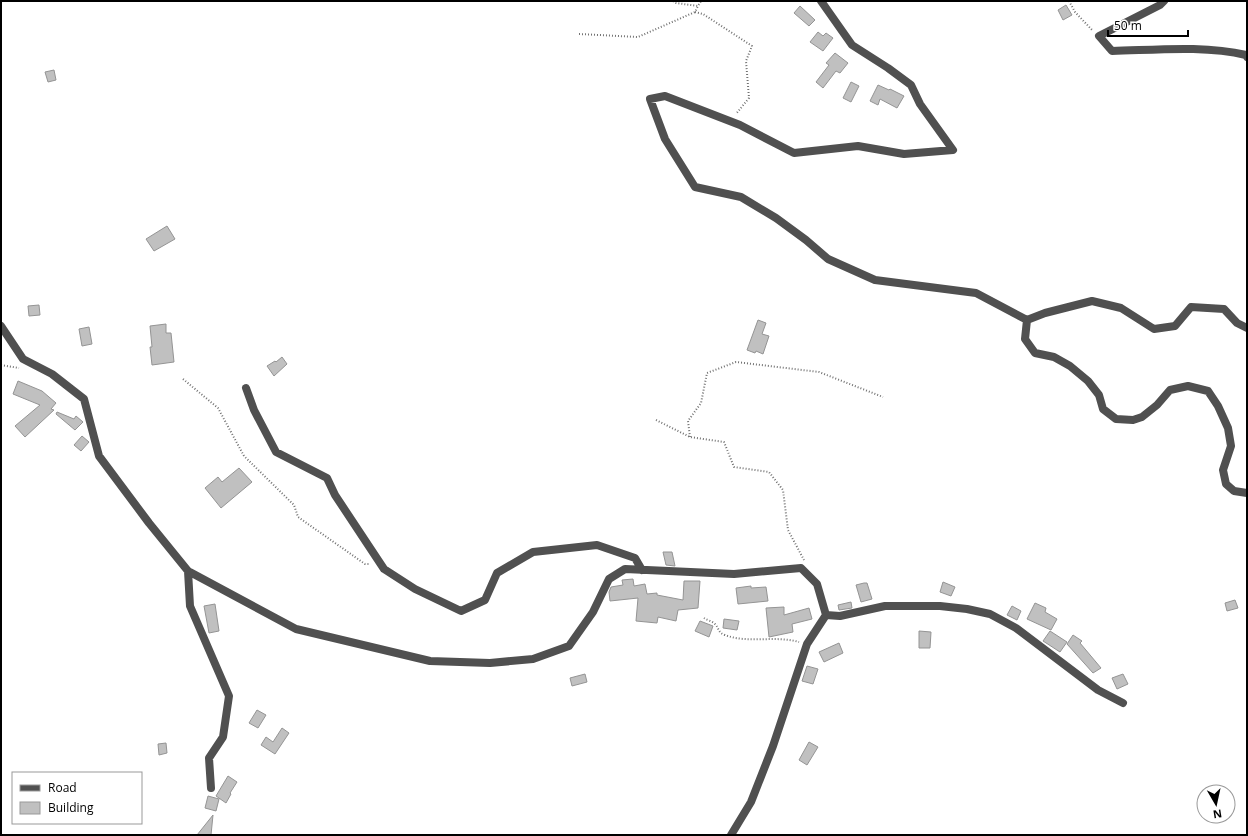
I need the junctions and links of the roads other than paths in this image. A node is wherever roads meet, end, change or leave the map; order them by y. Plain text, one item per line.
1 (821, 1) edge
2 (1164, 1) edge
3 (1247, 56) edge
4 (1027, 320) junction
5 (1, 326) edge
6 (1247, 328) edge
7 (246, 388) dead end
8 (1247, 493) edge
9 (642, 570) junction
10 (188, 571) junction
11 (826, 616) junction
12 (1123, 703) dead end
13 (211, 788) dead end
14 (731, 835) edge

1 - 4 street
2 - 3 street
4 - 6 street
4 - 8 street
5 - 10 street
7 - 9 street
9 - 10 street
9 - 11 street
10 - 13 street
11 - 12 street
11 - 14 street

